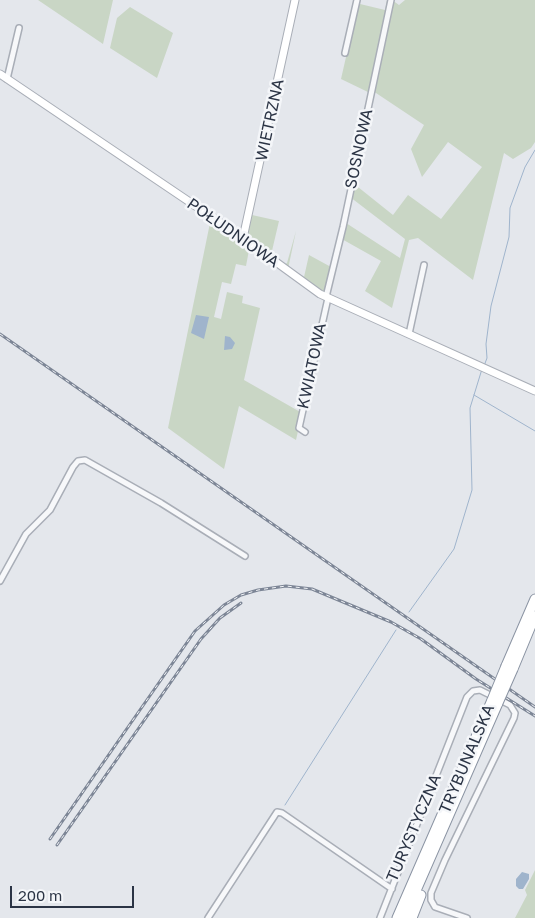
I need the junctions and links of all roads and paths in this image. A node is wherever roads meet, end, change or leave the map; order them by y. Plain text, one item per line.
1 (295, 0) edge
2 (357, 0) edge
3 (391, 0) edge
4 (19, 28) dead end
5 (345, 53) dead end
6 (0, 74) edge
7 (7, 79) junction
8 (243, 238) junction
9 (424, 265) dead end
10 (327, 297) junction
11 (409, 334) junction
12 (535, 391) edge
13 (304, 432) dead end
14 (245, 556) dead end
15 (0, 582) edge
16 (535, 598) edge
17 (535, 616) edge
18 (510, 667) junction
19 (495, 701) junction
20 (437, 846) junction
21 (392, 889) junction
22 (208, 918) edge
23 (380, 918) edge
24 (397, 918) edge
25 (404, 918) edge
26 (412, 918) edge
27 (467, 918) edge

1 - 8 street, WIETRZNA
2 - 5 street
3 - 10 street, SOSNOWA
4 - 7 street
6 - 7 street, POŁUDNIOWA
7 - 8 street, POŁUDNIOWA
8 - 10 street, POŁUDNIOWA
9 - 11 street
10 - 11 street, POŁUDNIOWA
10 - 13 street, KWIATOWA
11 - 12 street, POŁUDNIOWA
14 - 15 street
16 - 18 highway, TRYBUNALSKA
17 - 18 highway, TRYBUNALSKA
18 - 19 highway, TRYBUNALSKA, bridge
19 - 20 highway, TRYBUNALSKA
19 - 24 highway, TRYBUNALSKA
20 - 25 highway, TRYBUNALSKA
20 - 26 highway
21 - 22 street, TURYSTYCZNA
21 - 23 street
21 - 27 street, TURYSTYCZNA

